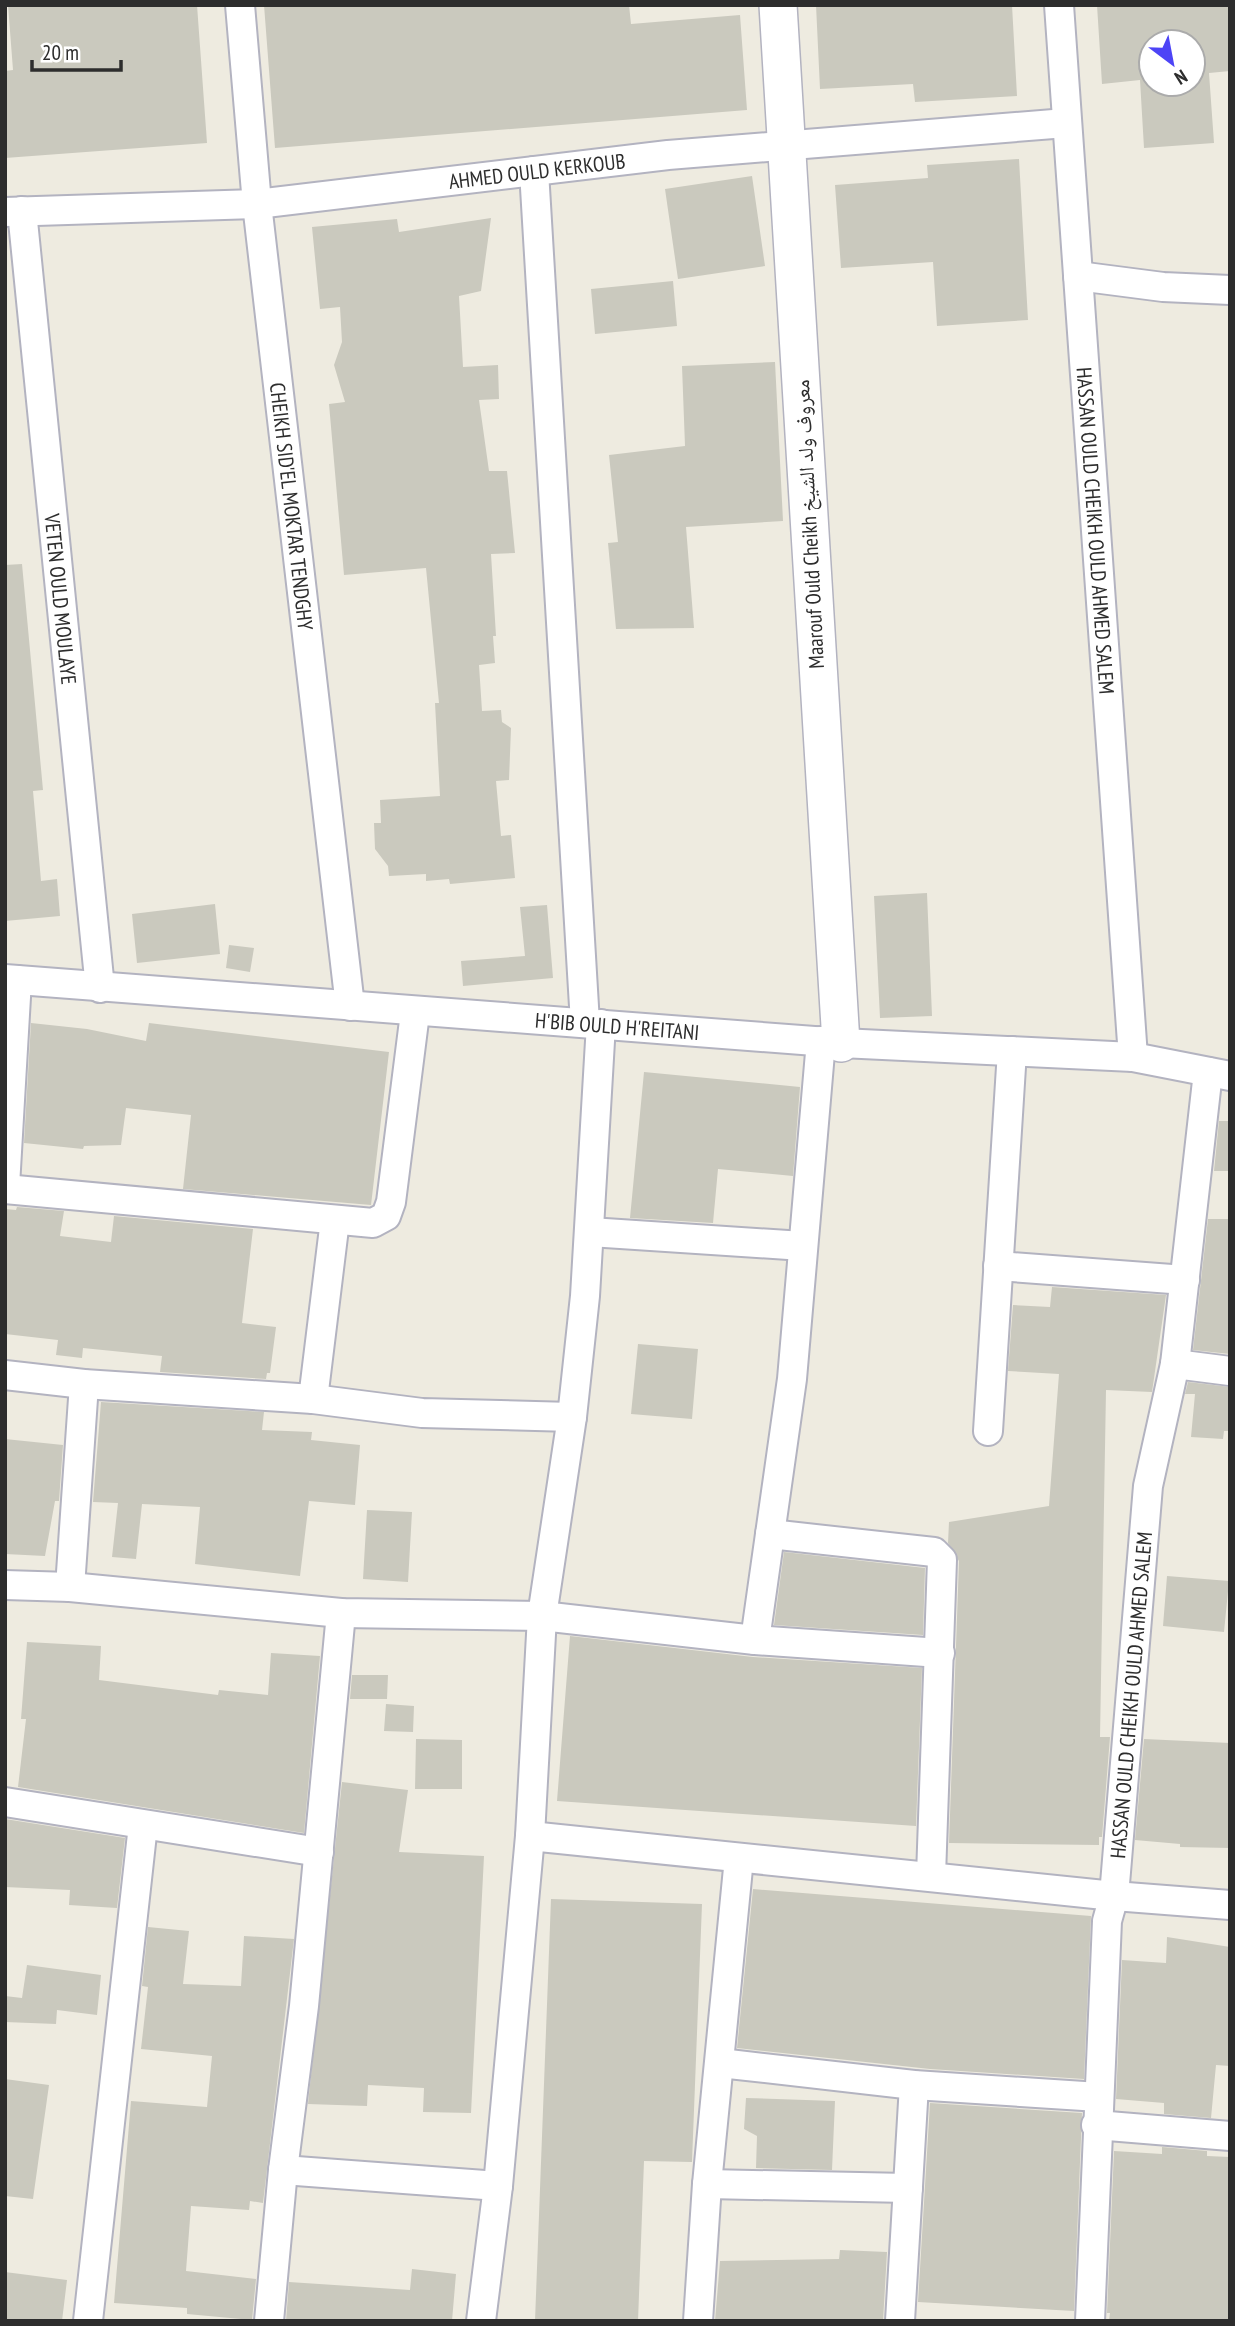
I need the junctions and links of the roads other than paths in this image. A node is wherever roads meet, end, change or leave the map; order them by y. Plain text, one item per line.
1 (240, 5) edge
2 (778, 5) edge
3 (1059, 5) edge
4 (1066, 123) junction
5 (788, 145) junction
6 (534, 171) junction
7 (257, 204) junction
8 (14, 211) edge
9 (1078, 276) junction
10 (1230, 290) edge
11 (11, 980) edge
12 (100, 988) junction
13 (351, 1006) junction
14 (415, 1013) junction
15 (593, 1023) junction
16 (831, 1042) junction
17 (1012, 1051) junction
18 (1133, 1057) junction
19 (1219, 1074) edge
20 (5, 1188) edge
21 (335, 1220) junction
22 (590, 1232) junction
23 (803, 1246) junction
24 (998, 1266) junction
25 (1185, 1280) junction
26 (1175, 1364) junction
27 (1230, 1371) edge
28 (5, 1375) edge
29 (84, 1384) junction
30 (313, 1399) junction
31 (572, 1417) junction
32 (988, 1431) dead end
33 (771, 1534) junction
34 (5, 1585) edge
35 (70, 1587) junction
36 (341, 1613) junction
37 (542, 1616) junction
38 (755, 1640) junction
39 (940, 1653) junction
40 (5, 1802) edge
41 (143, 1825) junction
42 (530, 1836) junction
43 (319, 1852) junction
44 (739, 1858) junction
45 (931, 1876) junction
46 (1114, 1896) junction
47 (1230, 1905) edge
48 (720, 2063) junction
49 (914, 2085) junction
50 (1099, 2097) junction
51 (1096, 2125) junction
52 (1230, 2136) edge
53 (284, 2170) junction
54 (707, 2184) junction
55 (498, 2186) junction
56 (908, 2188) junction
57 (88, 2321) edge
58 (269, 2321) edge
59 (481, 2321) edge
60 (698, 2321) edge
61 (900, 2321) edge
62 (1090, 2321) edge

1 - 7 street, CHEIKH SID'EL MOKTAR TENDGHY
2 - 5 street, Maarouf Ould Cheikh معروف ولد الشيخ
3 - 4 street, HASSAN OULD CHEIKH OULD AHMED SALEM
4 - 5 street, AHMED OULD KERKOUB
4 - 9 street, HASSAN OULD CHEIKH OULD AHMED SALEM
5 - 6 street, AHMED OULD KERKOUB
5 - 16 street, Maarouf Ould Cheikh معروف ولد الشيخ
6 - 7 street, AHMED OULD KERKOUB
6 - 15 street
7 - 8 street, AHMED OULD KERKOUB
7 - 13 street, CHEIKH SID'EL MOKTAR TENDGHY
8 - 12 street, VETEN OULD MOULAYE
9 - 10 street
9 - 18 street, HASSAN OULD CHEIKH OULD AHMED SALEM
11 - 12 street, H'BIB OULD H'REITANI
11 - 20 street
12 - 13 street, H'BIB OULD H'REITANI
13 - 14 street, H'BIB OULD H'REITANI
14 - 15 street, H'BIB OULD H'REITANI
14 - 21 street
15 - 16 street, H'BIB OULD H'REITANI
15 - 22 street
16 - 17 street, H'BIB OULD H'REITANI
16 - 23 street
17 - 18 street, H'BIB OULD H'REITANI
17 - 24 street
18 - 19 street, H'BIB OULD H'REITANI
19 - 25 street, HASSAN OULD CHEIKH OULD AHMED SALEM
20 - 21 street
21 - 30 street
22 - 23 street
22 - 31 street
23 - 33 street
24 - 25 street
24 - 32 street
25 - 26 street, HASSAN OULD CHEIKH OULD AHMED SALEM
26 - 27 street
26 - 46 street, HASSAN OULD CHEIKH OULD AHMED SALEM
28 - 29 street
29 - 30 street
29 - 35 street
30 - 31 street
31 - 37 street
33 - 38 street
33 - 39 street
34 - 35 street
35 - 36 street
36 - 37 street
36 - 43 street
37 - 38 street
37 - 42 street
38 - 39 street
39 - 45 street
40 - 41 street
41 - 43 street
41 - 57 street
42 - 44 street
42 - 55 street
43 - 53 street
44 - 45 street
44 - 48 street
45 - 46 street
46 - 47 street
46 - 50 street, HASSAN OULD CHEIKH OULD AHMED SALEM
48 - 49 street
48 - 54 street
49 - 50 street
49 - 56 street
50 - 51 street, HASSAN OULD CHEIKH OULD AHMED SALEM
51 - 52 street
51 - 62 street, HASSAN OULD CHEIKH OULD AHMED SALEM
53 - 55 street
53 - 58 street
54 - 56 street
54 - 60 street
55 - 59 street
56 - 61 street

